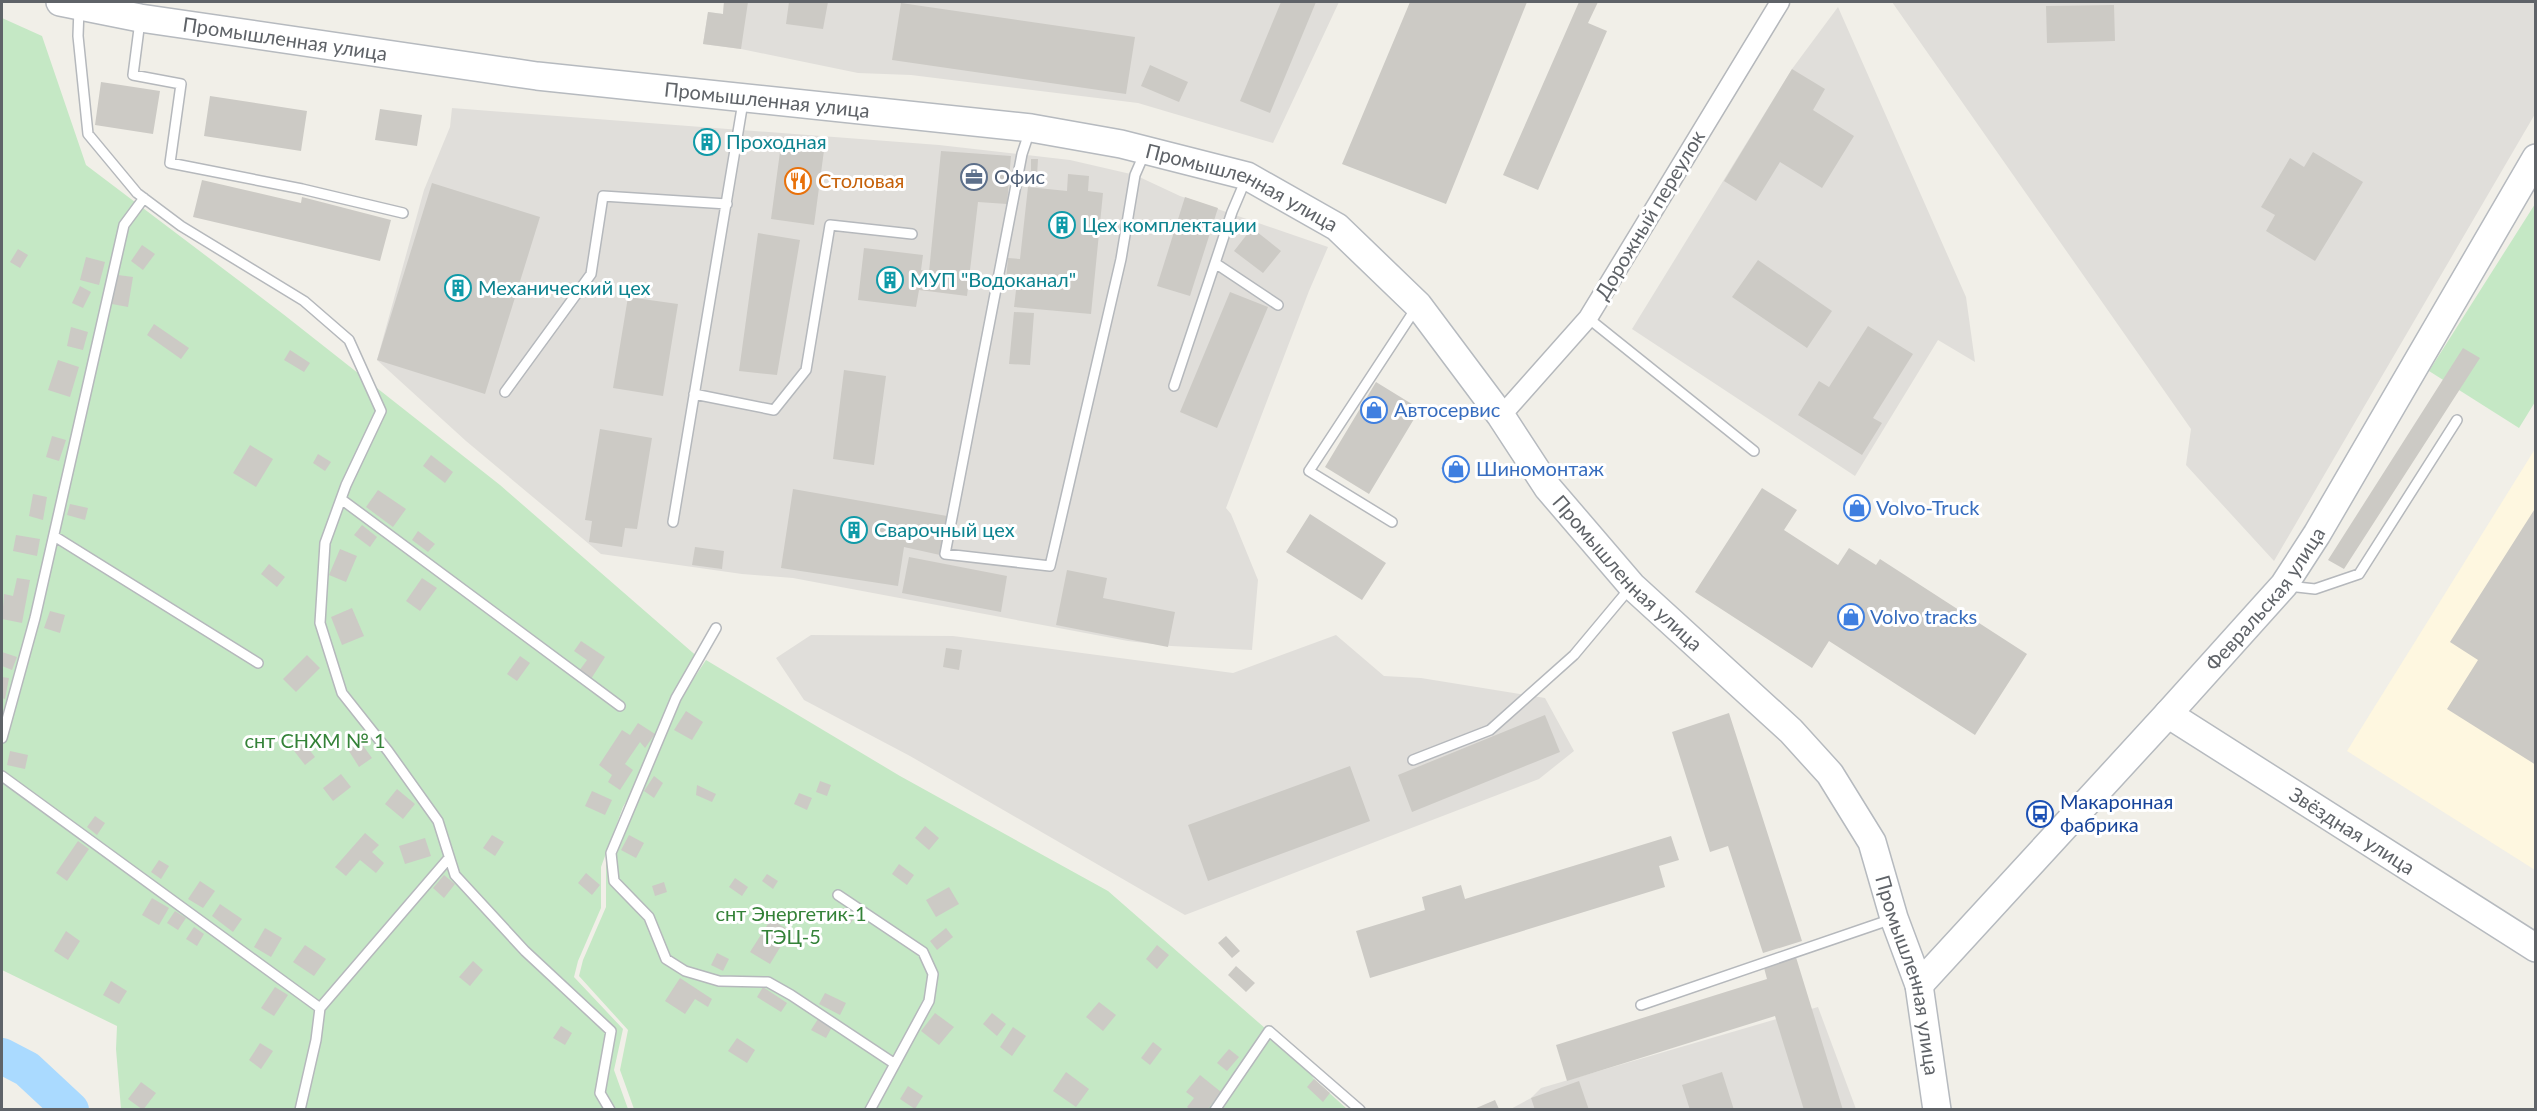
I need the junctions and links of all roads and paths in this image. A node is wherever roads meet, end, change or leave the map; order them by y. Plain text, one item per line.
1 (1780, 2) edge
2 (69, 4) edge
3 (140, 18) junction
4 (744, 98) junction
5 (1030, 128) junction
6 (1146, 150) junction
7 (2535, 158) edge
8 (1247, 176) junction
9 (144, 198) junction
10 (727, 204) junction
11 (403, 213) dead end
12 (912, 234) dead end
13 (1215, 263) junction
14 (1278, 305) dead end
15 (1418, 305) junction
16 (1588, 318) junction
17 (1174, 386) dead end
18 (506, 392) dead end
19 (694, 394) junction
20 (1501, 416) junction
21 (2457, 420) dead end
22 (1754, 451) dead end
23 (341, 499) junction
24 (673, 522) dead end
25 (1392, 522) dead end
26 (54, 536) junction
27 (2284, 585) junction
28 (1632, 586) junction
29 (716, 628) dead end
30 (258, 663) dead end
31 (620, 706) dead end
32 (2168, 714) junction
33 (2, 738) edge
34 (1413, 760) dead end
35 (2, 776) edge
36 (449, 858) junction
37 (838, 895) dead end
38 (1894, 918) junction
39 (2535, 948) edge
40 (1918, 985) junction
41 (1641, 1005) dead end
42 (320, 1008) junction
43 (895, 1064) junction
44 (300, 1110) edge
45 (610, 1110) edge
46 (870, 1110) edge
47 (1215, 1110) edge
48 (1360, 1110) edge
49 (1937, 1110) edge

1 - 16 street, Дорожный переулок
2 - 3 main road, Промышленная улица
2 - 9 lane
3 - 4 main road, Промышленная улица
3 - 11 lane
4 - 5 main road, Промышленная улица
4 - 10 lane
5 - 6 main road, Промышленная улица
5 - 6 lane
6 - 8 main road, Промышленная улица
7 - 27 main road, Февральская улица
8 - 13 lane
8 - 15 main road, Промышленная улица
9 - 23 lane
9 - 26 lane
10 - 18 lane
10 - 19 lane
12 - 19 lane
13 - 14 lane
13 - 17 lane
15 - 20 main road, Промышленная улица
15 - 25 lane
16 - 20 street, Дорожный переулок
16 - 22 lane
19 - 24 lane
20 - 28 main road, Промышленная улица
21 - 27 lane
23 - 31 lane
23 - 36 lane
26 - 30 lane
26 - 33 lane
27 - 32 main road, Февральская улица
28 - 34 lane
28 - 38 main road, Промышленная улица
29 - 43 lane
32 - 39 main road, Звёздная улица
32 - 40 main road, Февральская улица
35 - 42 lane
36 - 42 lane
36 - 45 lane
37 - 43 lane
38 - 40 main road, Промышленная улица
38 - 41 lane
40 - 49 main road, Промышленная улица
42 - 44 lane
43 - 46 lane
47 - 48 lane

